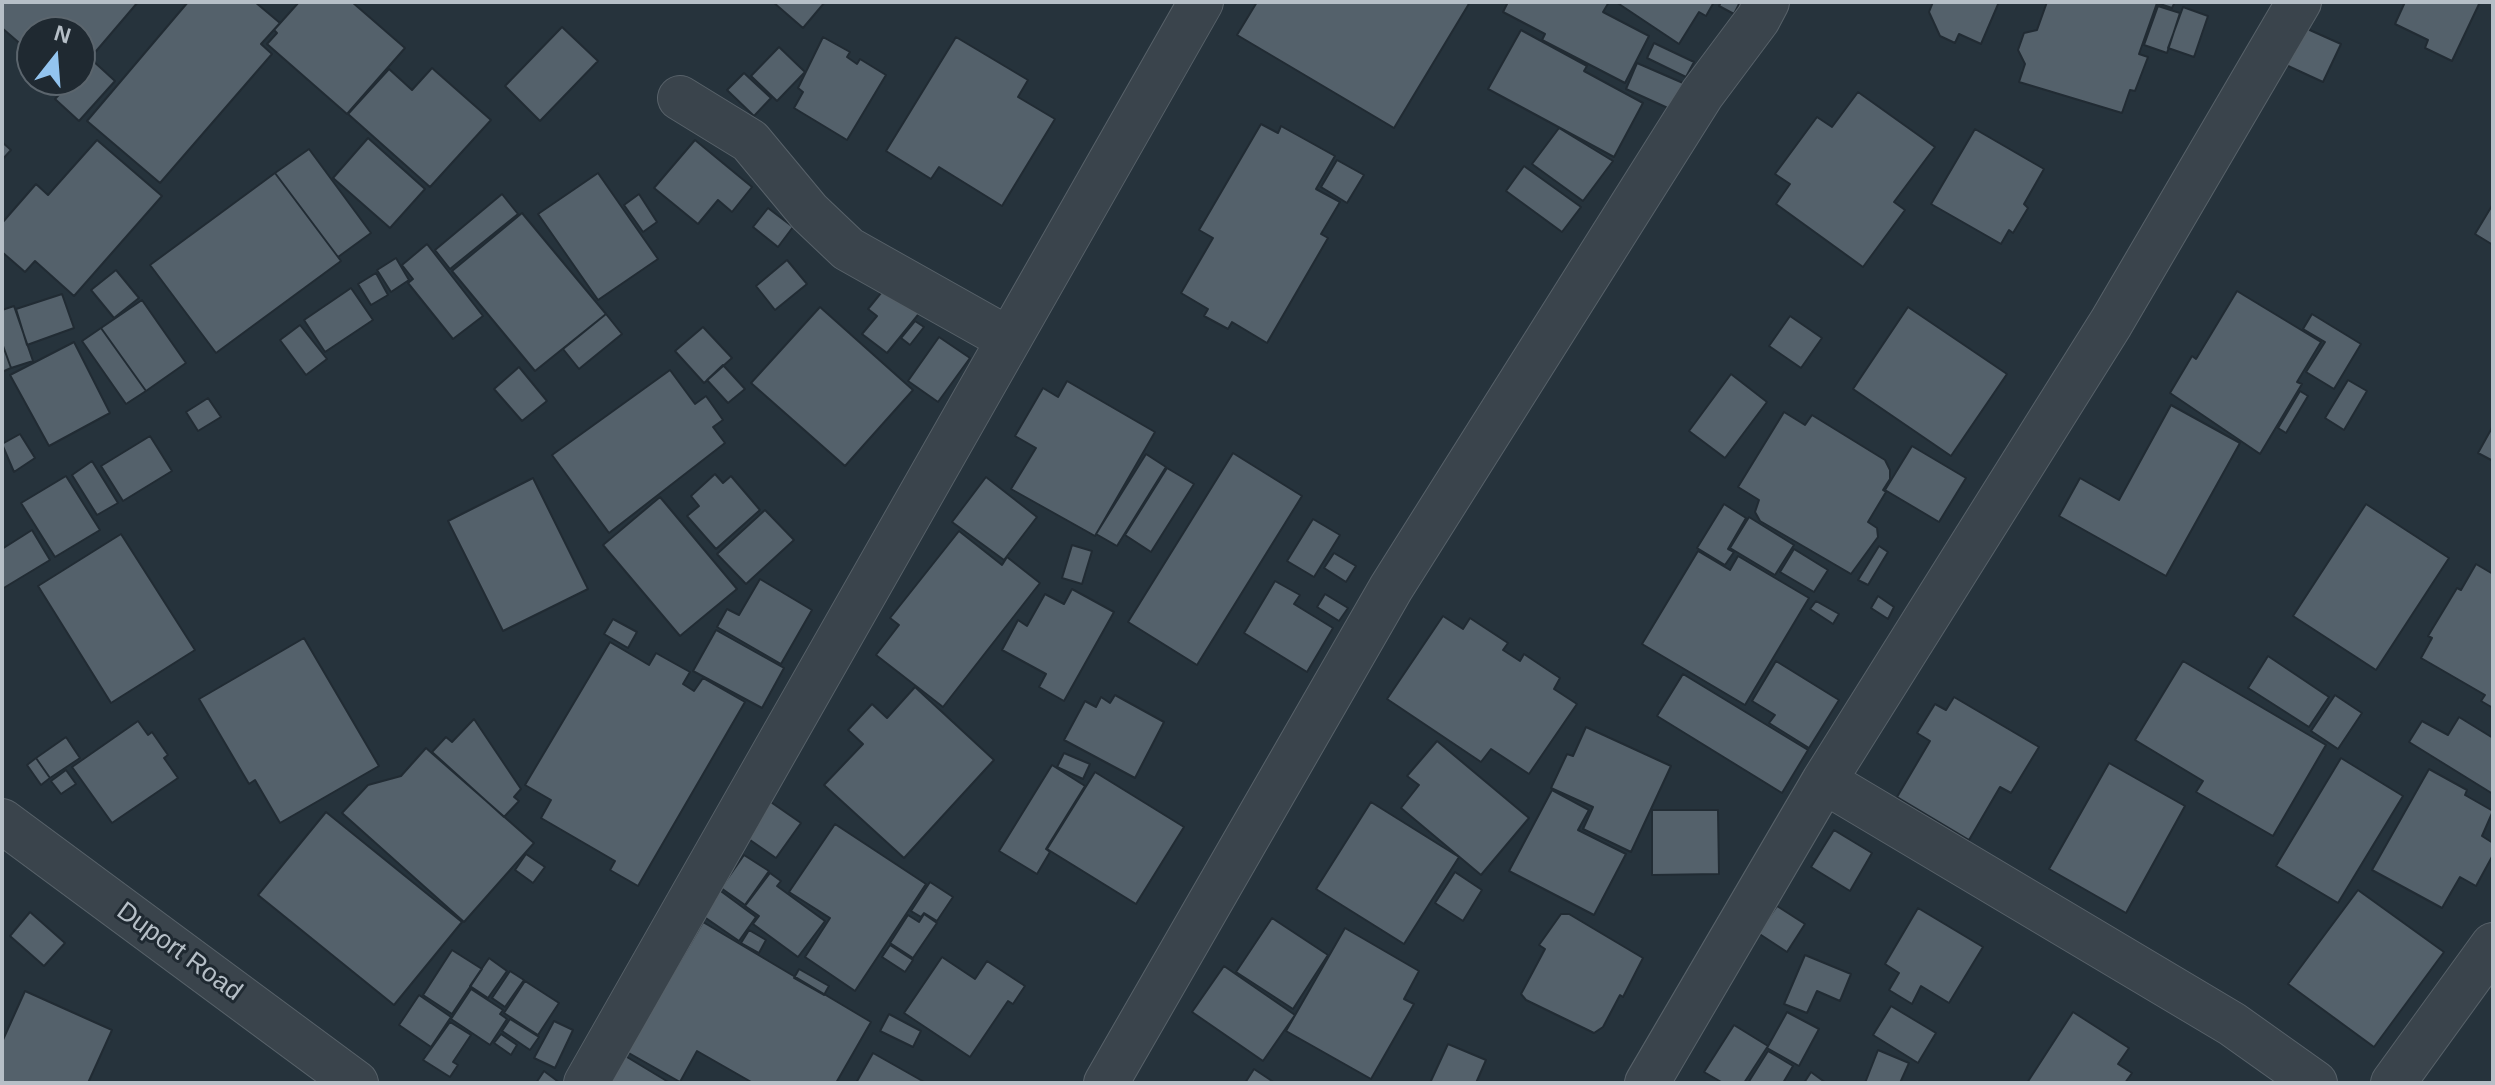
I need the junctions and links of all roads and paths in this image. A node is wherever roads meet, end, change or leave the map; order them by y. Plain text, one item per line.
1 (1201, 2) edge
2 (1767, 2) edge
3 (2299, 2) edge
4 (680, 98) dead end
5 (1008, 339) junction
6 (1824, 781) junction
7 (2, 821) edge
8 (2493, 945) edge
9 (356, 1083) edge
10 (586, 1083) edge
11 (1106, 1083) edge
12 (1647, 1083) edge
13 (2315, 1083) edge
14 (2393, 1083) edge

1 - 5 street
2 - 11 street
3 - 6 street
4 - 5 street
5 - 10 street
6 - 12 street
6 - 13 street
7 - 9 street, Duport Road
8 - 14 street

